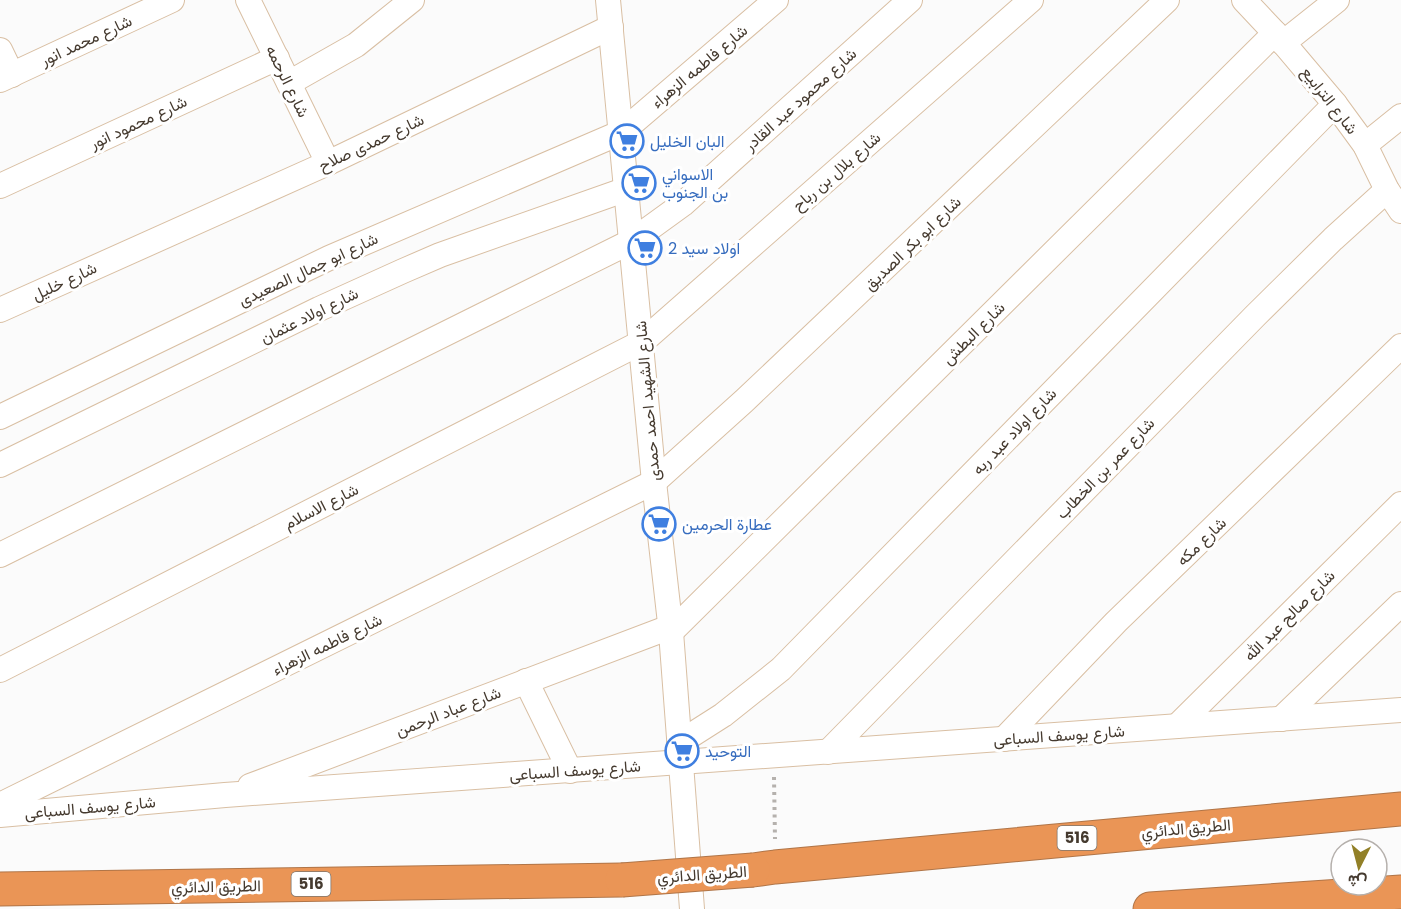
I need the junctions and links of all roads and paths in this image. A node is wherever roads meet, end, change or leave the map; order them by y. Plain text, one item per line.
1 (171, 0) edge
2 (412, 0) edge
3 (776, 0) edge
4 (910, 0) edge
5 (1031, 0) edge
6 (1167, 0) edge
7 (1244, 0) edge
8 (1337, 0) edge
9 (258, 4) edge
10 (614, 10) edge
11 (1279, 38) junction
12 (0, 50) edge
13 (277, 58) junction
14 (6, 77) edge
15 (289, 82) junction
16 (1335, 104) junction
17 (1401, 116) edge
18 (622, 132) junction
19 (1365, 145) junction
20 (328, 163) junction
21 (0, 186) edge
22 (627, 189) junction
23 (1387, 190) junction
24 (1401, 211) edge
25 (632, 241) junction
26 (127, 252) joint
27 (0, 310) edge
28 (642, 342) junction
29 (1401, 346) edge
30 (0, 417) edge
31 (0, 465) edge
32 (654, 482) junction
33 (1401, 504) edge
34 (0, 555) edge
35 (1397, 616) edge
36 (670, 629) junction
37 (0, 670) edge
38 (526, 681) junction
39 (1401, 710) edge
40 (1281, 719) junction
41 (1177, 726) junction
42 (1004, 739) junction
43 (680, 752) junction
44 (828, 752) junction
45 (570, 771) junction
46 (225, 795) junction
47 (776, 795) dead end
48 (0, 805) edge
49 (1401, 809) edge
50 (0, 815) edge
51 (764, 869) junction
52 (0, 889) edge
53 (1401, 892) edge
54 (692, 909) edge
55 (1150, 909) edge

1 - 14 street, شارع محمد انور
2 - 15 street
3 - 18 street, شارع فاطمه الزهراء
4 - 25 street, شارع محمود عبد القادر
5 - 28 street, شارع بلال بن رباح
6 - 32 street, شارع ابو بكر الصديق
7 - 11 street, شارع الترابيع
8 - 11 street, شارع البطش
9 - 13 street, شارع الرحمه
10 - 18 street, شارع الشهيد احمد حمدى
10 - 20 street, شارع حمدى صلاح
11 - 16 street, شارع الترابيع
11 - 36 street, شارع البطش
12 - 14 street
13 - 15 street, شارع الرحمه
13 - 21 street, شارع محمود انور
15 - 20 street, شارع الرحمه
16 - 19 street, شارع الترابيع
16 - 43 street, شارع اولاد عبد ربه
17 - 19 street
18 - 22 street, شارع الشهيد احمد حمدى
18 - 30 street, شارع ابو جمال الصعيدى
19 - 23 street, شارع الترابيع
20 - 26 street, شارع حمدى صلاح
22 - 25 street, شارع الشهيد احمد حمدى
22 - 31 street, شارع اولاد عثمان
23 - 24 street, شارع الترابيع
23 - 44 street, شارع عمر بن الخطاب
25 - 28 street, شارع الشهيد احمد حمدى
25 - 34 street
26 - 27 street, شارع خليل
28 - 32 street, شارع الشهيد احمد حمدى
28 - 37 street, شارع الاسلام
29 - 42 street, شارع مكه
32 - 36 street, شارع الشهيد احمد حمدى
32 - 48 street, شارع فاطمه الزهراء
33 - 41 street, شارع صالح عبد الله
35 - 40 street
36 - 38 street, شارع عباد الرحمن
36 - 43 street, شارع الشهيد احمد حمدى
38 - 45 street
38 - 46 street, شارع عباد الرحمن
39 - 40 street, شارع يوسف السباعى
40 - 41 street, شارع يوسف السباعى
41 - 42 street, شارع يوسف السباعى
42 - 44 street, شارع يوسف السباعى
43 - 44 street, شارع يوسف السباعى
43 - 45 street, شارع يوسف السباعى
43 - 54 street, شارع الشهيد احمد حمدى
45 - 46 street, شارع يوسف السباعى
46 - 50 street, شارع يوسف السباعى
47 - 51 path
49 - 51 highway, الطريق الدائري / 516
51 - 52 highway, الطريق الدائري / 516, bridge
53 - 55 highway

